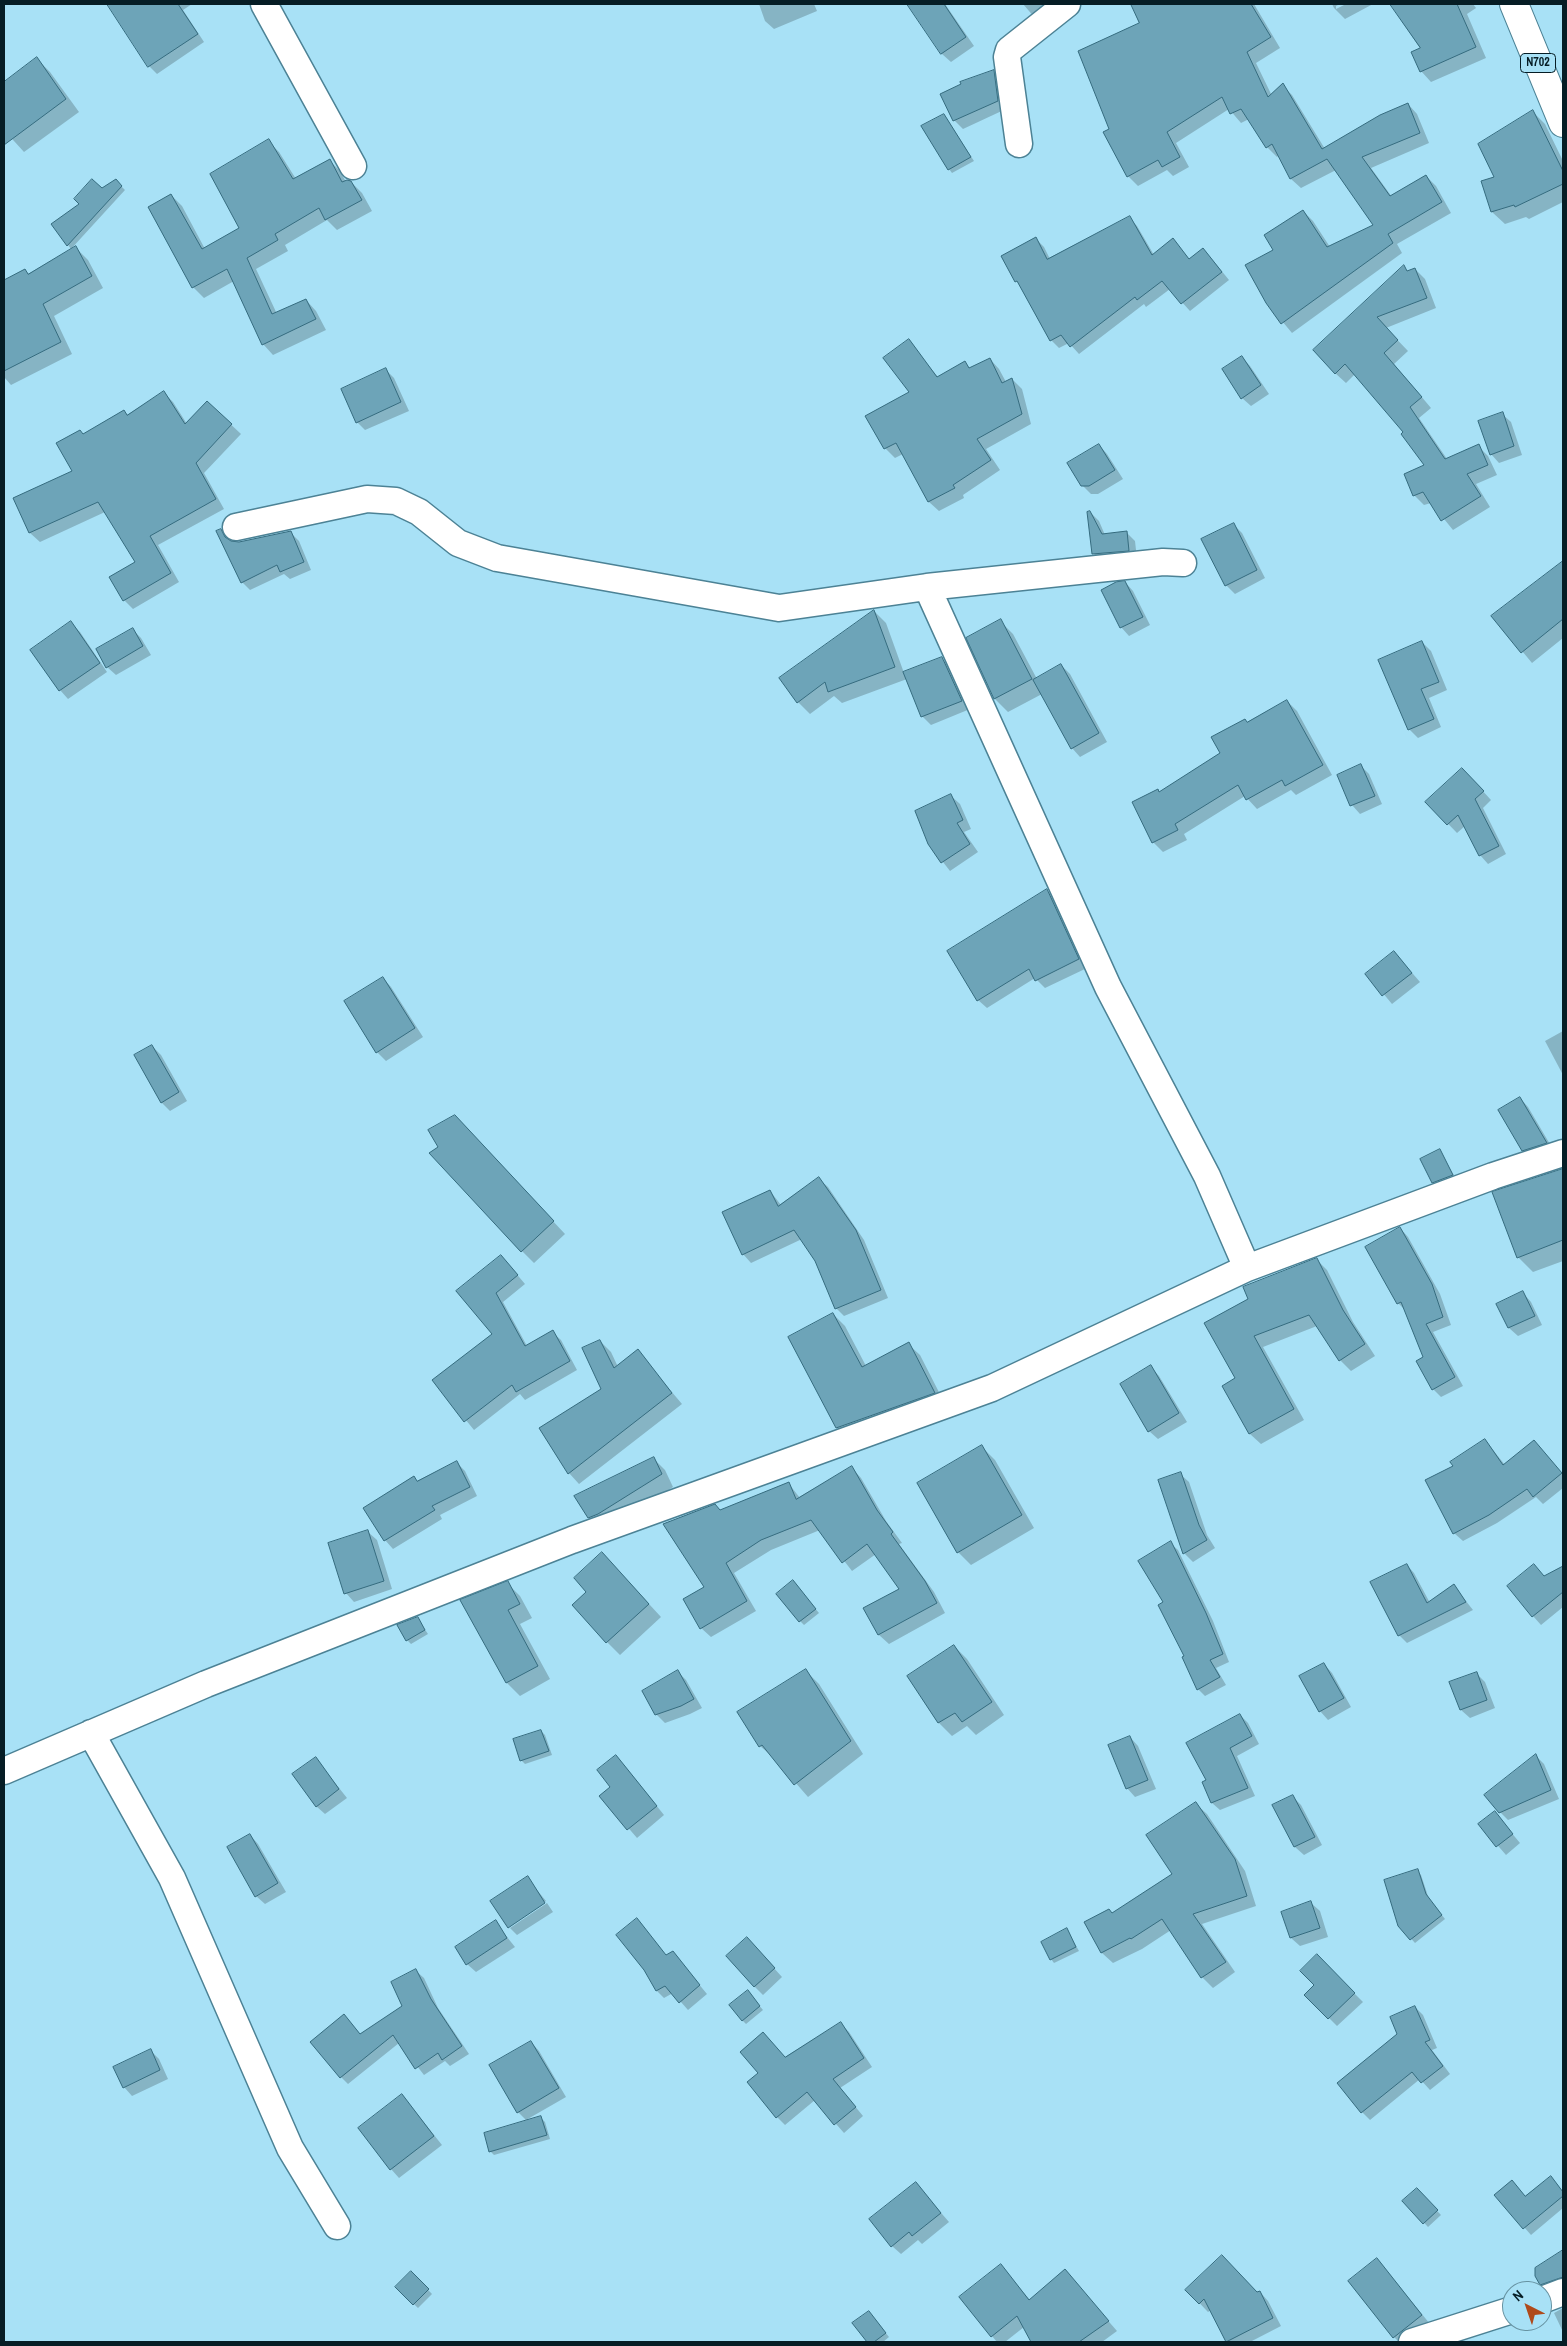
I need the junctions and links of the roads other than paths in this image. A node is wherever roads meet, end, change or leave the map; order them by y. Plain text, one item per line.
1 (264, 4) edge
2 (1067, 4) edge
3 (1514, 4) edge
4 (1563, 123) edge
5 (1019, 144) dead end
6 (353, 166) dead end
7 (236, 527) dead end
8 (1184, 563) dead end
9 (927, 588) junction
10 (1563, 1153) edge
11 (1247, 1268) junction
12 (91, 1733) junction
13 (4, 1771) edge
14 (337, 2226) dead end
15 (1502, 2313) edge
16 (1412, 2342) edge

1 - 6 street
2 - 5 street
3 - 4 highway, N702
7 - 9 street
8 - 9 street
9 - 11 street
10 - 11 street
11 - 12 street
12 - 13 street
12 - 14 street
15 - 16 street

